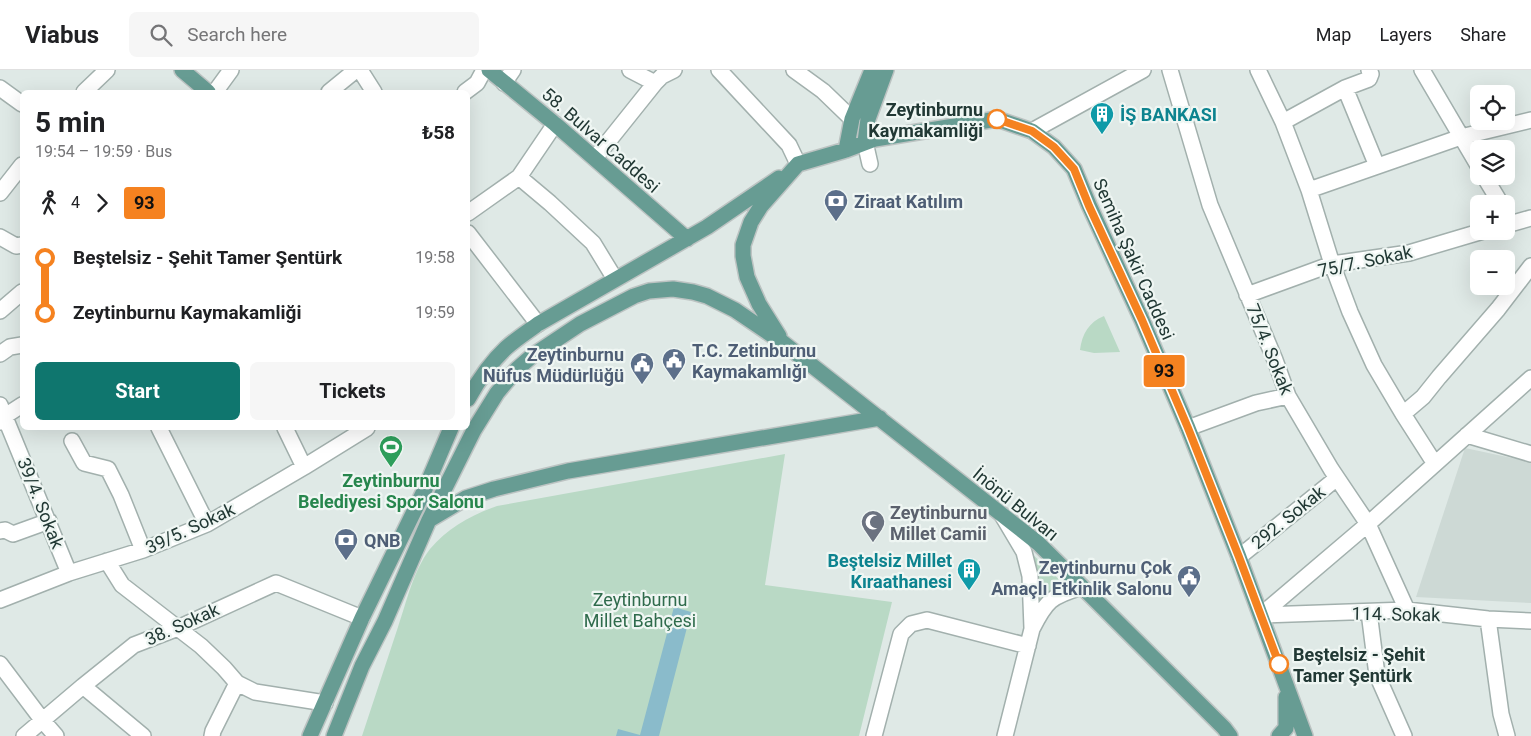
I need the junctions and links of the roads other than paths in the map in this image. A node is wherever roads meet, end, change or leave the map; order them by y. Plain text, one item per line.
1 (107, 70) edge
2 (182, 70) edge
3 (231, 70) edge
4 (356, 70) edge
5 (360, 70) edge
6 (484, 70) edge
7 (489, 70) edge
8 (630, 70) edge
9 (674, 70) edge
10 (719, 70) edge
11 (794, 70) edge
12 (872, 70) edge
13 (886, 70) edge
14 (1143, 70) edge
15 (1170, 70) edge
16 (1258, 70) edge
17 (1369, 70) edge
18 (1422, 70) edge
19 (508, 76) edge
20 (655, 83) junction
21 (0, 88) edge
22 (1345, 88) junction
23 (86, 90) edge
24 (206, 90) edge
25 (216, 90) edge
26 (331, 90) edge
27 (373, 90) edge
28 (467, 90) edge
29 (20, 103) edge
30 (852, 119) junction
31 (1531, 120) edge
32 (1283, 122) junction
33 (555, 124) junction
34 (1032, 131) junction
35 (1461, 137) junction
36 (865, 142) junction
37 (846, 150) junction
38 (1470, 152) edge
39 (595, 158) junction
40 (798, 164) junction
41 (870, 164) dead end
42 (1378, 166) junction
43 (20, 168) edge
44 (519, 177) junction
45 (1309, 190) junction
46 (0, 193) edge
47 (470, 212) edge
48 (1531, 218) edge
49 (1515, 219) edge
50 (1470, 235) edge
51 (470, 236) edge
52 (0, 237) edge
53 (687, 239) junction
54 (20, 249) edge
55 (1332, 264) junction
56 (1531, 266) edge
57 (615, 280) junction
58 (20, 294) edge
59 (1247, 295) junction
60 (0, 311) edge
61 (538, 324) junction
62 (782, 342) junction
63 (20, 346) edge
64 (0, 354) edge
65 (1531, 378) edge
66 (470, 396) edge
67 (1288, 396) junction
68 (20, 406) edge
69 (2, 414) edge
70 (1403, 414) junction
71 (880, 418) junction
72 (1188, 428) junction
73 (471, 429) edge
74 (160, 430) edge
75 (286, 430) edge
76 (363, 430) edge
77 (450, 430) edge
78 (1467, 435) junction
79 (72, 441) dead end
80 (1531, 454) edge
81 (1435, 464) junction
82 (304, 468) junction
83 (1337, 478) junction
84 (1002, 515) junction
85 (429, 520) junction
86 (49, 521) junction
87 (207, 524) junction
88 (1368, 524) junction
89 (0, 532) edge
90 (143, 550) junction
91 (1239, 557) junction
92 (107, 561) junction
93 (69, 573) junction
94 (1082, 587) junction
95 (0, 600) edge
96 (1407, 610) junction
97 (1369, 612) junction
98 (1261, 615) junction
99 (362, 618) junction
100 (1488, 619) junction
101 (1531, 621) edge
102 (178, 628) junction
103 (1032, 629) junction
104 (1028, 646) junction
105 (0, 664) edge
106 (1285, 681) junction
107 (237, 683) junction
108 (83, 686) junction
109 (325, 703) junction
110 (43, 721) junction
111 (1230, 733) edge
112 (24, 736) edge
113 (56, 736) edge
114 (143, 736) edge
115 (212, 736) edge
116 (310, 736) edge
117 (334, 736) edge
118 (874, 736) edge
119 (1005, 736) edge
120 (1279, 736) edge
121 (1305, 736) edge
122 (1404, 736) edge
123 (1507, 736) edge

1 - 23 street
2 - 24 main road
3 - 25 street
4 - 26 street
5 - 27 street
6 - 28 street
7 - 19 main road, 58. Bulvar Caddesi
8 - 20 street
9 - 20 street
10 - 40 street
11 - 30 street
12 - 30 main road
13 - 36 main road
14 - 34 street
15 - 59 street, 75/4. Sokak
16 - 32 street
17 - 22 street
18 - 35 street
19 - 33 main road, 58. Bulvar Caddesi
20 - 39 street
21 - 29 street
22 - 32 street
22 - 42 street
30 - 37 main road
31 - 35 street
32 - 45 street
33 - 39 main road, 58. Bulvar Caddesi
33 - 44 street
34 - 36 main road, Semiha Şakir Caddesi
34 - 72 main road, Semiha Şakir Caddesi
35 - 38 street
35 - 42 street
36 - 37 main road, Semiha Şakir Caddesi
36 - 41 street
37 - 40 main road, Semiha Şakir Caddesi
39 - 53 main road, 58. Bulvar Caddesi
40 - 53 main road
40 - 62 main road
42 - 45 street
43 - 46 street
44 - 47 street
44 - 57 street
45 - 55 street
48 - 49 street
50 - 55 street, 75/7. Sokak
51 - 61 street
52 - 54 street
53 - 57 main road
55 - 59 street, 75/7. Sokak
55 - 70 street
56 - 70 street
57 - 61 main road
58 - 60 street
59 - 67 street, 75/4. Sokak
61 - 66 main road
62 - 71 main road, İnönü Bulvarı
62 - 73 main road, İnönü Bulvarı
63 - 64 street
65 - 78 street
67 - 72 street
67 - 83 street, 75/4. Sokak
68 - 69 street
69 - 86 street, 39/4. Sokak
70 - 81 street
71 - 84 main road, İnönü Bulvarı
71 - 85 main road
72 - 91 main road, Semiha Şakir Caddesi
73 - 85 main road, İnönü Bulvarı
74 - 87 street
75 - 82 street
76 - 82 street, 39/5. Sokak
77 - 99 main road
78 - 80 street
78 - 81 street
79 - 90 street
81 - 88 street
82 - 87 street, 39/5. Sokak
83 - 88 street, 75/4. Sokak
83 - 91 street, 292. Sokak
84 - 94 main road, İnönü Bulvarı
84 - 103 street
85 - 117 main road, İnönü Bulvarı
86 - 89 street
86 - 93 street, 39/4. Sokak
87 - 90 street, 39/5. Sokak
88 - 96 street, 75/4. Sokak
88 - 98 street
90 - 92 street, 39/5. Sokak
91 - 98 main road, Semiha Şakir Caddesi
92 - 93 street, 39/5. Sokak
92 - 102 street
93 - 95 street, 39/5. Sokak
94 - 103 street
94 - 111 main road, İnönü Bulvarı
96 - 97 street, 114. Sokak
96 - 100 street, 114. Sokak
97 - 98 street, 114. Sokak
97 - 122 street
98 - 106 main road, Semiha Şakir Caddesi
99 - 102 street, 38. Sokak
99 - 109 main road
100 - 101 street, 114. Sokak
100 - 123 street
102 - 107 street
102 - 108 street, 38. Sokak
103 - 104 street
104 - 118 street
104 - 119 street
105 - 110 street
106 - 120 main road
106 - 121 main road, Semiha Şakir Caddesi
107 - 109 street
107 - 115 street
108 - 110 street, 38. Sokak
108 - 114 street
109 - 116 main road
110 - 112 street, 38. Sokak
110 - 113 street

